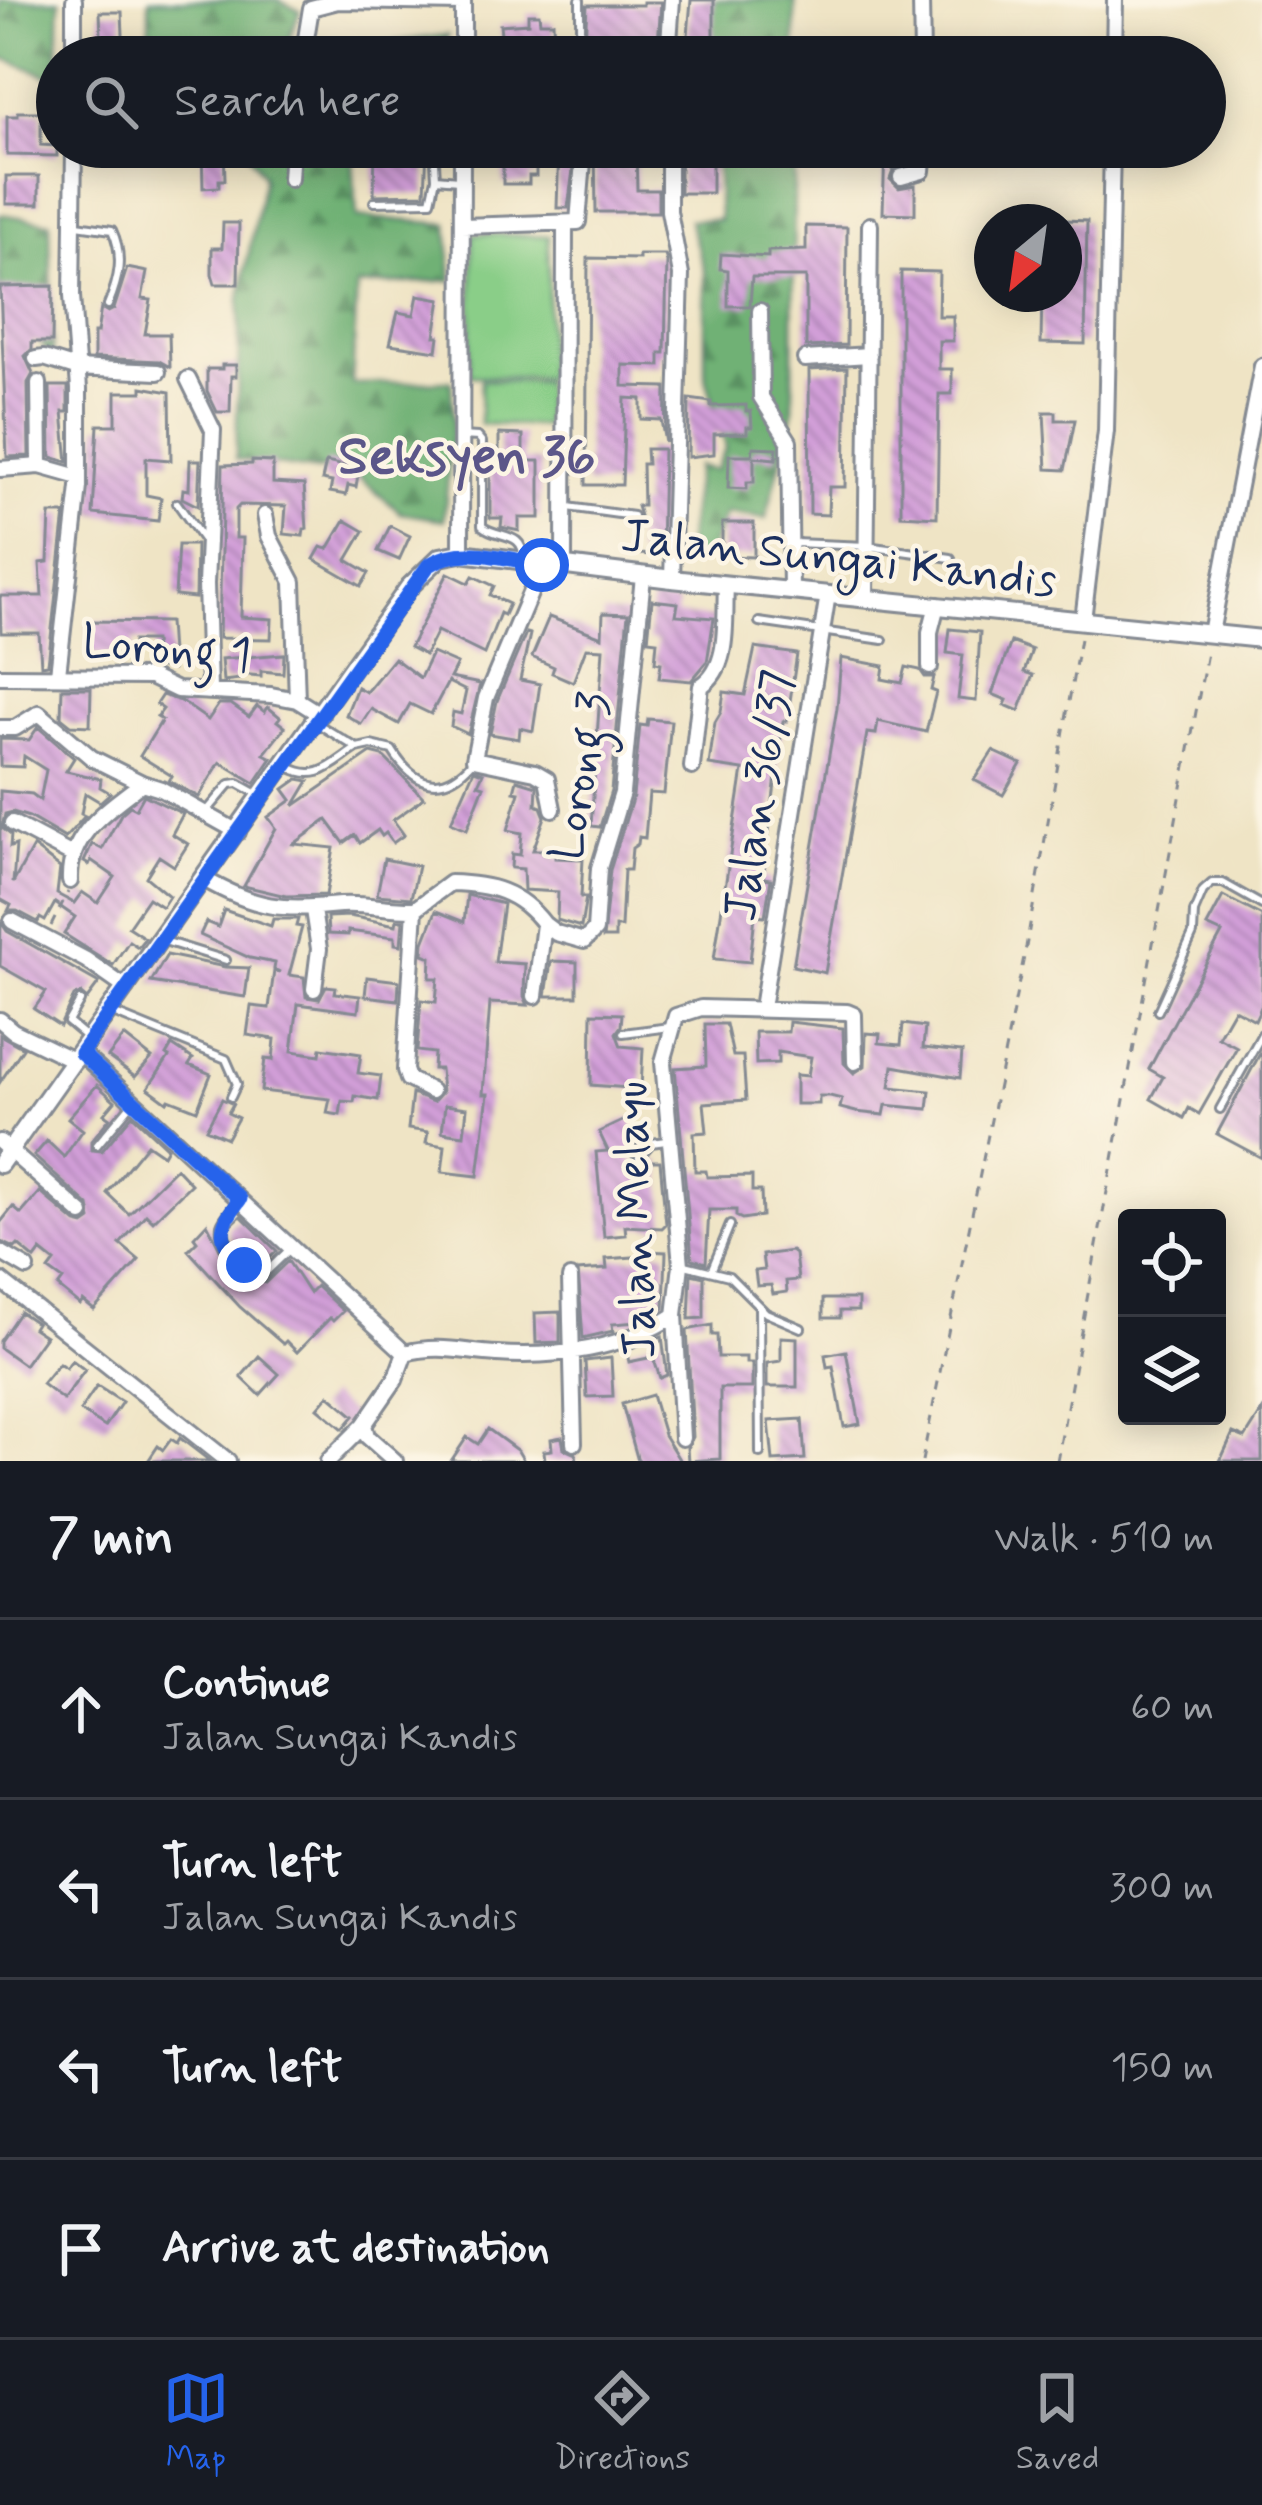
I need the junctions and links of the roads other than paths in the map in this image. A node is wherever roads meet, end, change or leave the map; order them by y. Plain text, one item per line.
1 (74, 0) edge
2 (580, 0) edge
3 (672, 0) edge
4 (921, 0) edge
5 (1115, 0) edge
6 (463, 2) edge
7 (74, 36) edge
8 (306, 36) edge
9 (463, 36) edge
10 (580, 36) edge
11 (669, 36) edge
12 (922, 36) edge
13 (1114, 36) edge
14 (74, 168) edge
15 (291, 168) edge
16 (435, 168) edge
17 (462, 168) edge
18 (583, 168) edge
19 (669, 168) edge
20 (922, 168) edge
21 (1112, 168) edge
22 (901, 177) dead end
23 (436, 178) junction
24 (290, 179) dead end
25 (462, 180) junction
26 (374, 202) dead end
27 (565, 224) junction
28 (73, 225) junction
29 (870, 225) dead end
30 (462, 226) junction
31 (108, 304) dead end
32 (760, 311) dead end
33 (868, 355) junction
34 (36, 359) dead end
35 (805, 359) dead end
36 (1262, 367) edge
37 (76, 368) junction
38 (158, 372) dead end
39 (188, 380) dead end
40 (40, 383) dead end
41 (461, 436) junction
42 (40, 466) junction
43 (0, 469) edge
44 (79, 477) junction
45 (177, 503) dead end
46 (564, 506) junction
47 (265, 515) dead end
48 (633, 516) dead end
49 (793, 543) junction
50 (867, 546) junction
51 (209, 549) junction
52 (461, 553) junction
53 (951, 558) dead end
54 (523, 562) junction
55 (542, 565) junction
56 (564, 567) junction
57 (643, 576) junction
58 (671, 580) junction
59 (726, 585) junction
60 (791, 591) junction
61 (828, 594) junction
62 (866, 597) junction
63 (937, 605) junction
64 (1083, 620) junction
65 (759, 622) dead end
66 (823, 630) junction
67 (1211, 634) junction
68 (1262, 639) edge
69 (883, 640) dead end
70 (930, 667) dead end
71 (58, 674) junction
72 (0, 676) edge
73 (209, 690) junction
74 (297, 700) junction
75 (318, 718) junction
76 (0, 728) edge
77 (357, 748) junction
78 (474, 759) junction
79 (286, 765) junction
80 (692, 767) dead end
81 (142, 783) junction
82 (263, 797) junction
83 (554, 808) dead end
84 (206, 814) junction
85 (12, 823) dead end
86 (238, 832) junction
87 (72, 855) junction
88 (204, 879) junction
89 (70, 880) road end
90 (1262, 905) edge
91 (415, 909) junction
92 (313, 910) junction
93 (12, 921) dead end
94 (544, 924) junction
95 (160, 940) junction
96 (226, 960) dead end
97 (126, 988) junction
98 (314, 988) dead end
99 (535, 996) dead end
100 (80, 1001) dead end
101 (762, 1008) junction
102 (1158, 1011) dead end
103 (110, 1012) junction
104 (0, 1020) edge
105 (670, 1027) junction
106 (623, 1033) dead end
107 (1262, 1034) edge
108 (82, 1051) junction
109 (855, 1062) dead end
110 (431, 1091) dead end
111 (231, 1097) dead end
112 (134, 1102) junction
113 (1220, 1109) dead end
114 (670, 1140) junction
115 (97, 1145) dead end
116 (3, 1152) edge
117 (640, 1172) dead end
118 (240, 1199) junction
119 (82, 1214) dead end
120 (730, 1225) dead end
121 (292, 1248) junction
122 (0, 1252) edge
123 (681, 1265) junction
124 (27, 1268) dead end
125 (712, 1269) junction
126 (569, 1278) dead end
127 (0, 1280) edge
128 (759, 1307) junction
129 (675, 1315) junction
130 (659, 1326) junction
131 (801, 1328) dead end
132 (676, 1334) junction
133 (405, 1353) junction
134 (572, 1353) junction
135 (364, 1425) junction
136 (682, 1438) dead end
137 (574, 1443) dead end
138 (760, 1454) dead end
139 (228, 1461) edge
140 (328, 1461) edge
141 (394, 1461) edge

1 - 7 street
2 - 10 lane
3 - 11 street
4 - 12 street
5 - 13 street
6 - 8 street
6 - 9 street
14 - 28 street
15 - 24 street
16 - 23 lane
17 - 25 street
18 - 27 street
19 - 58 street
20 - 22 street
21 - 64 street
23 - 25 lane
23 - 26 lane
25 - 30 street
27 - 30 street
27 - 46 street
28 - 31 lane
28 - 37 street
29 - 33 street
30 - 41 street
32 - 49 street
33 - 35 street
33 - 50 street
34 - 37 street
36 - 67 street
37 - 38 street
37 - 44 street
39 - 51 street
40 - 42 street
41 - 52 street
41 - 54 lane
42 - 43 street
42 - 44 street
44 - 71 street
45 - 51 lane
46 - 48 lane
46 - 56 street
47 - 74 street
49 - 50 lane
49 - 60 street
50 - 53 lane
50 - 62 street
51 - 73 street
52 - 54 street, Jalan Sungai Kandis
52 - 75 street
54 - 55 street, Jalan Sungai Kandis
55 - 56 street, Jalan Sungai Kandis
55 - 78 street
56 - 57 street, Jalan Sungai Kandis
57 - 58 street, Jalan Sungai Kandis
57 - 94 street, Lorong 3
58 - 59 street, Jalan Sungai Kandis
59 - 60 street, Jalan Sungai Kandis
59 - 80 street
60 - 61 street, Jalan Sungai Kandis
61 - 62 street, Jalan Sungai Kandis
61 - 66 street, Jalan 36/37
62 - 63 street, Jalan Sungai Kandis
63 - 64 street, Jalan Sungai Kandis
63 - 70 street
64 - 67 street, Jalan Sungai Kandis
65 - 66 lane
66 - 69 lane
66 - 101 street, Jalan 36/37
67 - 68 street, Jalan Sungai Kandis
71 - 72 street, Lorong 1
71 - 73 street, Lorong 1
73 - 74 street, Lorong 1
74 - 75 street, Lorong 1
75 - 77 lane
75 - 79 street
76 - 81 street
77 - 78 lane
77 - 79 lane
78 - 83 street
79 - 82 street
81 - 84 street
81 - 87 street
82 - 84 lane
82 - 86 street
84 - 86 street
85 - 87 street
86 - 88 street
87 - 89 street
88 - 92 street
88 - 95 street
90 - 102 lane
91 - 92 street
91 - 94 street, Lorong 3
91 - 110 street
92 - 98 street
93 - 97 street
94 - 99 street, Lorong 3
95 - 96 lane
95 - 97 street
97 - 103 street
100 - 108 lane
101 - 105 street, Jalan Melayu
101 - 109 street, Jalan Melayu
103 - 108 street
103 - 111 lane
104 - 108 street
105 - 106 lane
105 - 114 street, Jalan Melayu
107 - 113 lane
108 - 112 street
108 - 116 street
112 - 115 lane
112 - 118 street
114 - 117 lane
114 - 123 street, Jalan Melayu
116 - 119 street
118 - 121 street
118 - 121 lane
120 - 125 lane
121 - 133 street
122 - 124 street
123 - 125 lane
123 - 129 street, Jalan Melayu
125 - 128 lane
126 - 134 street
127 - 139 street
128 - 131 lane
128 - 138 lane
129 - 130 street
129 - 132 street, Jalan Melayu
130 - 132 street
130 - 134 street
132 - 136 street, Jalan Melayu
133 - 134 street
133 - 135 street
134 - 137 street
135 - 140 street
135 - 141 street

